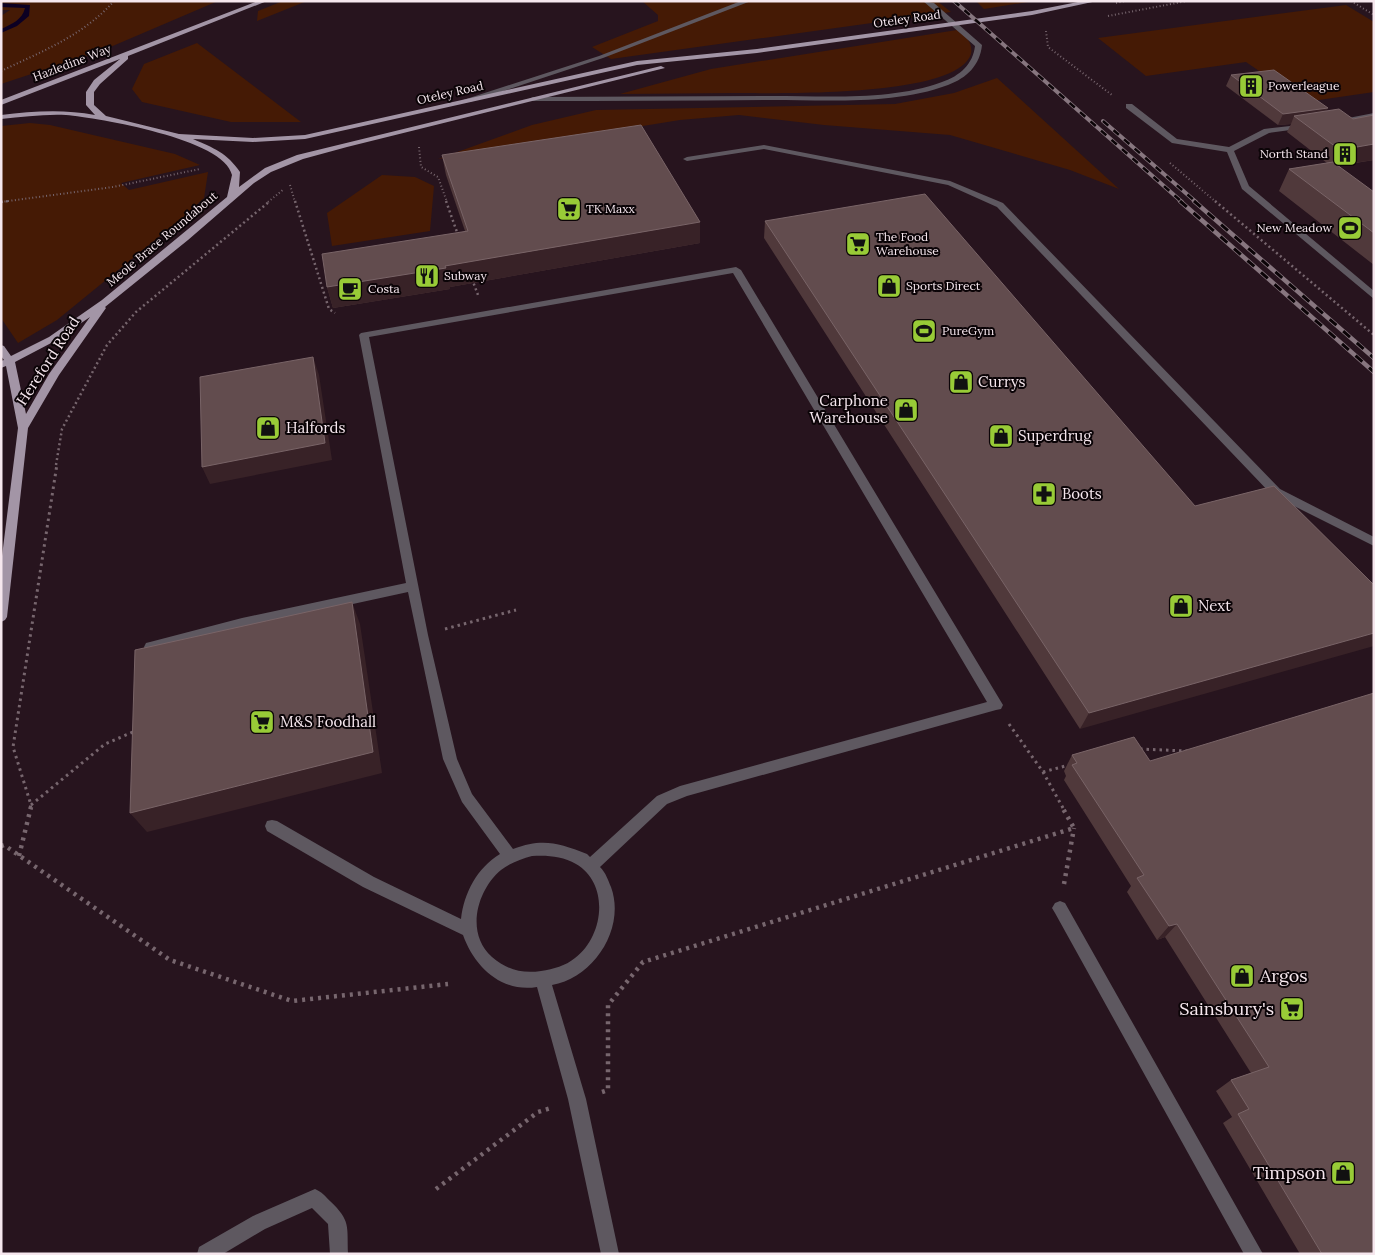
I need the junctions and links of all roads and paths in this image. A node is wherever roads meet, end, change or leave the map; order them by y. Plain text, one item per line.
1 (114, 1) edge
2 (264, 1) edge
3 (731, 1) edge
4 (748, 1) edge
5 (926, 1) edge
6 (1094, 1) edge
7 (1187, 1) edge
8 (1351, 1) edge
9 (727, 10) junction
10 (1374, 15) edge
11 (1101, 17) dead end
12 (1046, 32) dead end
13 (150, 45) junction
14 (723, 56) junction
15 (1, 71) edge
16 (532, 99) junction
17 (1110, 99) dead end
18 (1, 103) edge
19 (457, 104) junction
20 (1130, 106) dead end
21 (1374, 116) edge
22 (1, 117) edge
23 (103, 118) junction
24 (1325, 123) edge
25 (1316, 124) edge
26 (181, 136) junction
27 (418, 142) dead end
28 (1230, 150) junction
29 (687, 158) dead end
30 (1164, 158) dead end
31 (205, 168) dead end
32 (295, 180) dead end
33 (290, 184) junction
34 (231, 198) junction
35 (1, 202) edge
36 (460, 242) edge
37 (472, 278) edge
38 (1374, 296) edge
39 (106, 302) junction
40 (335, 313) edge
41 (484, 314) junction
42 (1374, 335) edge
43 (1, 348) edge
44 (6, 364) edge
45 (23, 428) junction
46 (1374, 542) edge
47 (413, 586) junction
48 (516, 610) dead end
49 (1, 617) edge
50 (422, 635) junction
51 (150, 647) edge
52 (996, 705) junction
53 (135, 723) edge
54 (1134, 749) edge
55 (1193, 751) edge
56 (1070, 764) edge
57 (1043, 772) junction
58 (31, 805) junction
59 (272, 826) dead end
60 (1074, 828) junction
61 (1, 846) edge
62 (19, 856) junction
63 (510, 856) junction
64 (591, 866) junction
65 (1060, 908) joint
66 (469, 930) junction
67 (543, 981) junction
68 (448, 984) dead end
69 (577, 1099) junction
70 (436, 1190) dead end
71 (206, 1254) edge
72 (339, 1254) edge
73 (610, 1254) edge
74 (1254, 1254) edge

1 - 15 path
2 - 13 main road, Hazledine Way
3 - 9 street
4 - 9 street
5 - 16 street
6 - 14 main road, Oteley Road
7 - 11 path
8 - 10 path
9 - 19 street
12 - 17 path
13 - 18 main road, Hazledine Way
13 - 23 main road, Hazledine Way
14 - 16 main road, Oteley Road
14 - 19 main road, Oteley Road
16 - 34 main road, Oteley Road
19 - 26 main road, Oteley Road
20 - 28 street
21 - 24 street
22 - 23 main road, Meole Brace Roundabout
23 - 26 main road, Meole Brace Roundabout
25 - 28 street
26 - 34 main road, Meole Brace Roundabout
27 - 36 path
28 - 38 street
29 - 46 street
30 - 42 path
31 - 35 path
32 - 33 path
33 - 40 path
33 - 58 path
34 - 39 main road, Meole Brace Roundabout
37 - 41 path
39 - 44 main road, Meole Brace Roundabout
39 - 45 main road, Hereford Road
41 - 47 street
41 - 52 street
43 - 44 main road
44 - 45 main road
45 - 49 main road, Hereford Road
47 - 50 street
47 - 51 street
48 - 50 path
50 - 63 street
52 - 57 path
52 - 64 street
53 - 58 path
54 - 55 path
56 - 57 path
57 - 60 path
58 - 62 path
59 - 66 street
60 - 65 path
60 - 69 path
61 - 62 path
62 - 68 path
63 - 64 street
63 - 66 street
64 - 67 street
65 - 74 street
66 - 67 street
67 - 69 street
69 - 70 path
69 - 73 street
71 - 72 street

